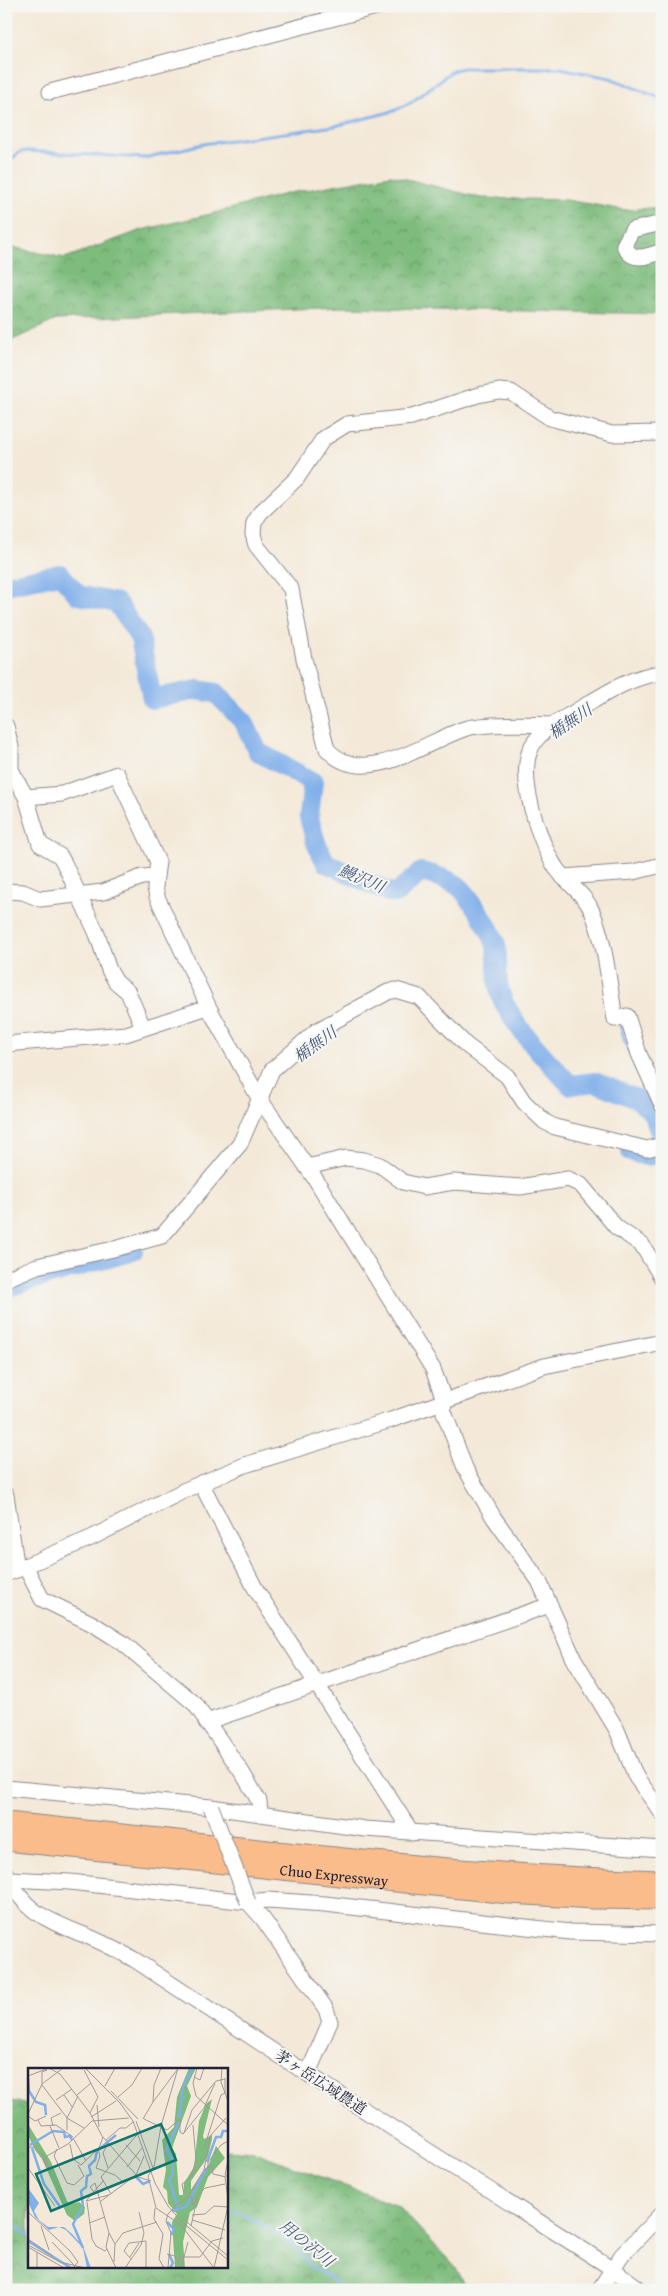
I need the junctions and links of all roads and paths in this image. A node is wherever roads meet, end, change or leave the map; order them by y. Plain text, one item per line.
1 (380, 6) edge
2 (50, 92) dead end
3 (662, 224) edge
4 (662, 251) edge
5 (662, 432) edge
6 (662, 672) edge
7 (552, 725) junction
8 (6, 726) edge
9 (9, 770) edge
10 (26, 797) junction
11 (662, 865) edge
12 (156, 876) junction
13 (563, 877) junction
14 (6, 891) edge
15 (78, 894) junction
16 (210, 1010) junction
17 (143, 1028) junction
18 (6, 1044) edge
19 (259, 1098) junction
20 (662, 1105) edge
21 (662, 1145) edge
22 (307, 1167) junction
23 (662, 1278) edge
24 (6, 1279) edge
25 (662, 1342) edge
26 (444, 1401) junction
27 (201, 1483) junction
28 (6, 1495) edge
29 (16, 1570) edge
30 (550, 1605) junction
31 (318, 1684) junction
32 (206, 1722) junction
33 (6, 1788) edge
34 (211, 1807) junction
35 (662, 1813) edge
36 (260, 1814) junction
37 (6, 1823) edge
38 (412, 1832) junction
39 (6, 1840) edge
40 (662, 1848) edge
41 (8, 1876) edge
42 (662, 1881) edge
43 (662, 1899) edge
44 (248, 1902) junction
45 (662, 1934) edge
46 (308, 2073) junction
47 (662, 2213) edge
48 (613, 2269) junction
49 (599, 2290) edge
50 (641, 2290) edge

1 - 2 street
3 - 4 street
5 - 7 street
6 - 7 street
7 - 13 street
8 - 9 street
9 - 10 street
10 - 12 street
10 - 15 street
11 - 13 street
12 - 15 street
12 - 16 street
13 - 20 street
14 - 15 street
15 - 17 street
16 - 17 street
16 - 19 street
17 - 18 street
19 - 21 street
19 - 22 street
19 - 24 street
22 - 23 street
22 - 26 street
25 - 26 street
26 - 27 street
26 - 30 street
27 - 29 street
27 - 31 street
28 - 29 street
29 - 32 street
30 - 31 street
30 - 35 street
31 - 32 street
31 - 38 street
32 - 36 street
33 - 34 street
34 - 36 street
34 - 44 street, bridge
36 - 38 street
37 - 42 highway, Chuo Expressway
38 - 40 street
39 - 43 highway, Chuo Expressway
41 - 44 street
41 - 46 street, 茅ヶ岳広域農道
44 - 45 street
44 - 46 street
46 - 48 street, 茅ヶ岳広域農道
47 - 48 street
48 - 49 street
48 - 50 street, 茅ヶ岳広域農道

